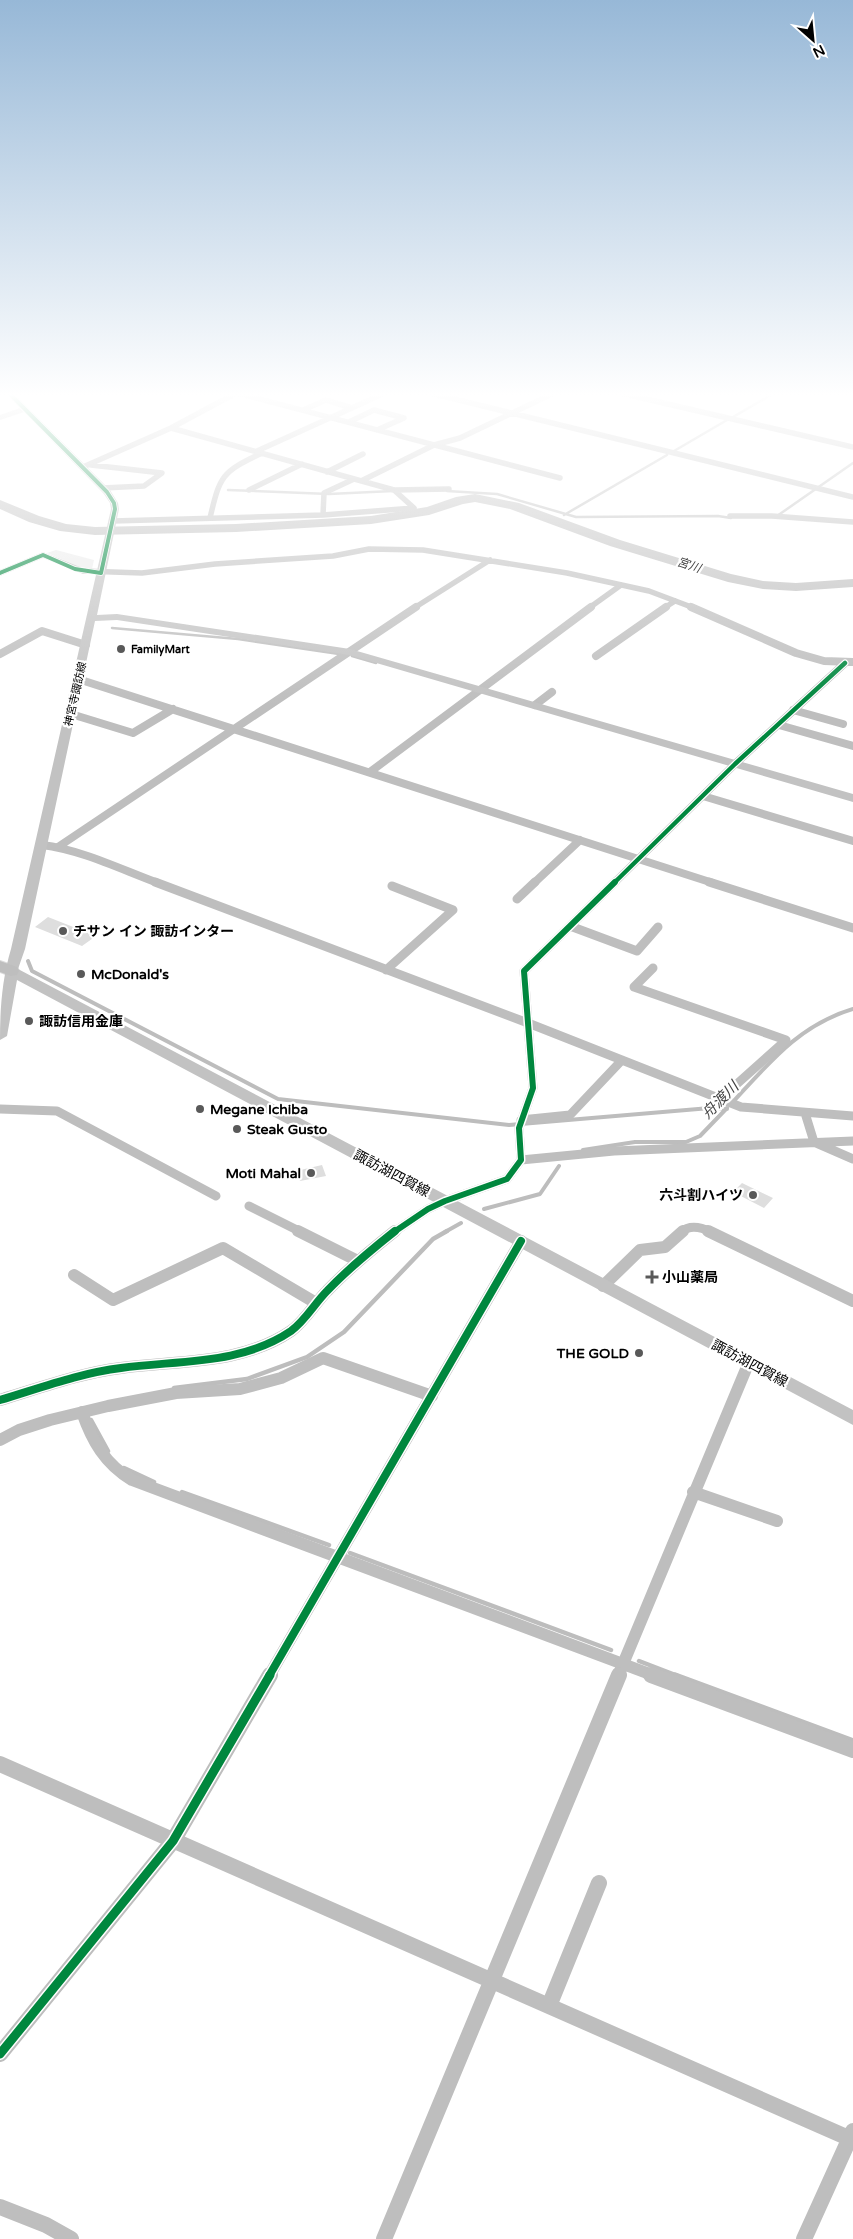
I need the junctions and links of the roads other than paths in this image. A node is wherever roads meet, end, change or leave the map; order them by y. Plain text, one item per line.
1 (109, 496) edge
2 (215, 496) edge
3 (324, 496) edge
4 (401, 496) edge
5 (323, 515) junction
6 (730, 516) dead end
7 (210, 518) junction
8 (853, 522) edge
9 (112, 523) junction
10 (490, 560) junction
11 (0, 573) edge
12 (101, 573) junction
13 (621, 585) junction
14 (675, 601) junction
15 (93, 618) junction
16 (86, 645) junction
17 (350, 652) junction
18 (0, 654) edge
19 (596, 656) dead end
20 (849, 662) edge
21 (853, 668) edge
22 (78, 678) junction
23 (480, 689) junction
24 (552, 692) dead end
25 (535, 705) junction
26 (173, 709) junction
27 (792, 710) junction
28 (71, 714) junction
29 (843, 724) dead end
30 (779, 725) junction
31 (234, 730) junction
32 (853, 746) edge
33 (735, 764) junction
34 (370, 772) junction
35 (703, 796) junction
36 (853, 798) edge
37 (580, 840) junction
38 (853, 842) edge
39 (42, 845) junction
40 (58, 847) junction
41 (638, 860) junction
42 (392, 886) dead end
43 (517, 899) dead end
44 (570, 926) junction
45 (658, 928) dead end
46 (853, 928) edge
47 (653, 968) dead end
48 (5, 969) edge
49 (386, 970) junction
50 (528, 1023) junction
51 (0, 1036) edge
52 (622, 1060) junction
53 (722, 1099) junction
54 (0, 1108) edge
55 (805, 1113) junction
56 (853, 1116) edge
57 (520, 1123) junction
58 (853, 1141) edge
59 (814, 1142) junction
60 (853, 1159) edge
61 (521, 1160) junction
62 (216, 1196) dead end
63 (445, 1201) junction
64 (249, 1206) dead end
65 (522, 1242) junction
66 (358, 1261) junction
67 (74, 1275) dead end
68 (603, 1286) junction
69 (853, 1301) edge
70 (316, 1302) junction
71 (749, 1362) junction
72 (432, 1396) junction
73 (0, 1400) edge
74 (82, 1412) junction
75 (853, 1418) edge
76 (0, 1440) edge
77 (693, 1492) junction
78 (777, 1521) dead end
79 (337, 1557) junction
80 (622, 1663) junction
81 (853, 1750) edge
82 (0, 1764) edge
83 (174, 1841) junction
84 (599, 1883) dead end
85 (492, 1980) junction
86 (549, 2006) junction
87 (0, 2054) edge
88 (852, 2136) edge
89 (0, 2208) edge
90 (70, 2239) edge
91 (384, 2239) edge
92 (804, 2239) edge

1 - 9 main road, 神宮寺諏訪線
2 - 7 street
3 - 5 street
4 - 5 street
5 - 7 street
6 - 8 street
7 - 9 street
9 - 12 main road, 神宮寺諏訪線
10 - 12 street
10 - 13 street
10 - 17 street
11 - 12 street
12 - 15 main road, 神宮寺諏訪線
13 - 14 street
13 - 23 street
14 - 19 street
14 - 20 street
15 - 16 main road, 神宮寺諏訪線
15 - 17 main road
16 - 18 street
16 - 22 main road, 神宮寺諏訪線
17 - 23 main road
17 - 31 street
20 - 21 street
20 - 27 street
22 - 26 street
22 - 28 main road, 神宮寺諏訪線
23 - 25 main road
23 - 34 street
24 - 25 street
25 - 33 main road
26 - 28 street
26 - 31 street
27 - 29 street
27 - 30 street
28 - 39 main road, 神宮寺諏訪線
30 - 32 street
30 - 33 street
31 - 34 street
31 - 40 street
33 - 35 street
33 - 36 main road
34 - 37 street
35 - 38 street
35 - 41 street
37 - 41 street
37 - 43 street
39 - 40 street
39 - 48 main road, 神宮寺諏訪線
40 - 49 street
41 - 44 street
41 - 46 street
42 - 49 street
44 - 45 street
44 - 50 street
47 - 53 street
48 - 51 main road, 神宮寺諏訪線
48 - 63 main road, 諏訪湖四賀線
49 - 50 street
50 - 52 street
50 - 57 street
52 - 53 street
52 - 57 street
53 - 55 street
54 - 62 street
55 - 56 street
55 - 59 street
57 - 61 street
58 - 59 street
59 - 60 street
59 - 61 street
61 - 63 street
63 - 65 main road, 諏訪湖四賀線
63 - 66 street
64 - 66 street
65 - 68 main road, 諏訪湖四賀線
65 - 72 street
66 - 70 street
67 - 70 street
68 - 69 street
68 - 71 main road, 諏訪湖四賀線
70 - 73 street
71 - 75 main road, 諏訪湖四賀線
71 - 77 street
72 - 74 street
72 - 79 street
74 - 76 street
74 - 79 street
77 - 78 street
77 - 80 street
79 - 80 street
79 - 83 street
80 - 81 street
80 - 85 street
82 - 83 street
83 - 85 street
83 - 87 street
84 - 86 street
85 - 86 street
85 - 91 street
86 - 88 street
88 - 92 street
89 - 90 street

